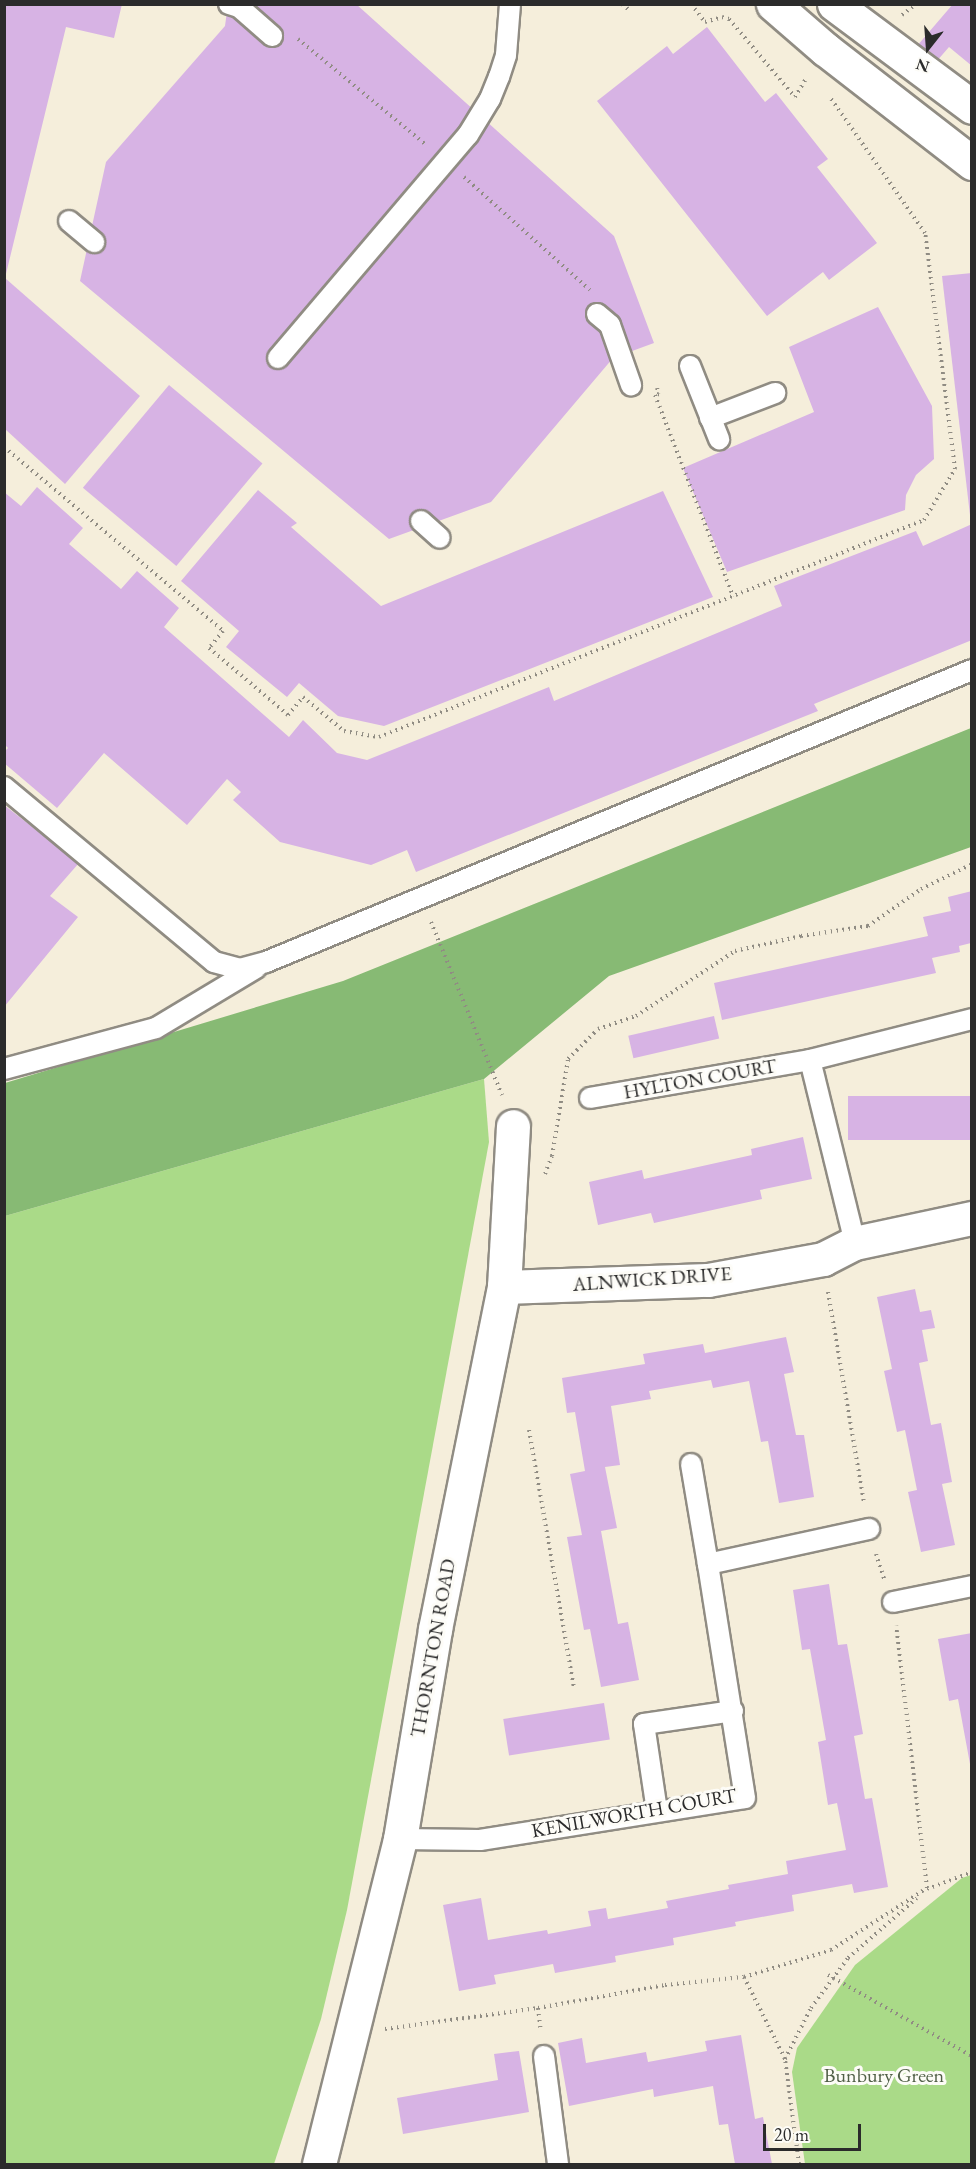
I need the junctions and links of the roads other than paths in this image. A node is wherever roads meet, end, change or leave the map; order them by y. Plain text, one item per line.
1 (229, 4) edge
2 (510, 4) edge
3 (773, 4) edge
4 (834, 4) edge
5 (272, 36) dead end
6 (972, 107) edge
7 (972, 164) edge
8 (69, 221) dead end
9 (94, 242) dead end
10 (597, 314) dead end
11 (278, 358) dead end
12 (690, 366) dead end
13 (631, 386) dead end
14 (775, 393) dead end
15 (710, 418) junction
16 (719, 439) dead end
17 (421, 521) dead end
18 (440, 538) dead end
19 (972, 670) edge
20 (4, 787) edge
21 (266, 962) junction
22 (972, 1019) edge
23 (810, 1060) junction
24 (4, 1069) edge
25 (590, 1098) dead end
26 (513, 1125) dead end
27 (972, 1218) edge
28 (855, 1243) junction
29 (504, 1287) junction
30 (691, 1464) dead end
31 (869, 1528) dead end
32 (708, 1564) junction
33 (972, 1586) edge
34 (893, 1602) dead end
35 (733, 1711) junction
36 (657, 1811) junction
37 (400, 1839) junction
38 (544, 2056) dead end
39 (319, 2164) edge
40 (558, 2164) edge

1 - 5 lane
2 - 11 lane
3 - 7 street
4 - 6 street
8 - 9 lane
10 - 13 lane
12 - 15 lane
14 - 15 lane
15 - 16 lane
17 - 18 lane
19 - 21 lane
20 - 21 lane
21 - 24 lane
22 - 23 lane, HYLTON COURT
23 - 25 lane, HYLTON COURT
23 - 28 lane
26 - 29 street, THORNTON ROAD
27 - 28 street, ALNWICK DRIVE
28 - 29 street, ALNWICK DRIVE
29 - 37 street, THORNTON ROAD
30 - 32 lane, KENILWORTH COURT
31 - 32 lane
32 - 35 lane, KENILWORTH COURT
33 - 34 lane
35 - 36 lane, KENILWORTH COURT
35 - 36 lane
36 - 37 lane, KENILWORTH COURT
37 - 39 street, THORNTON ROAD
38 - 40 lane

